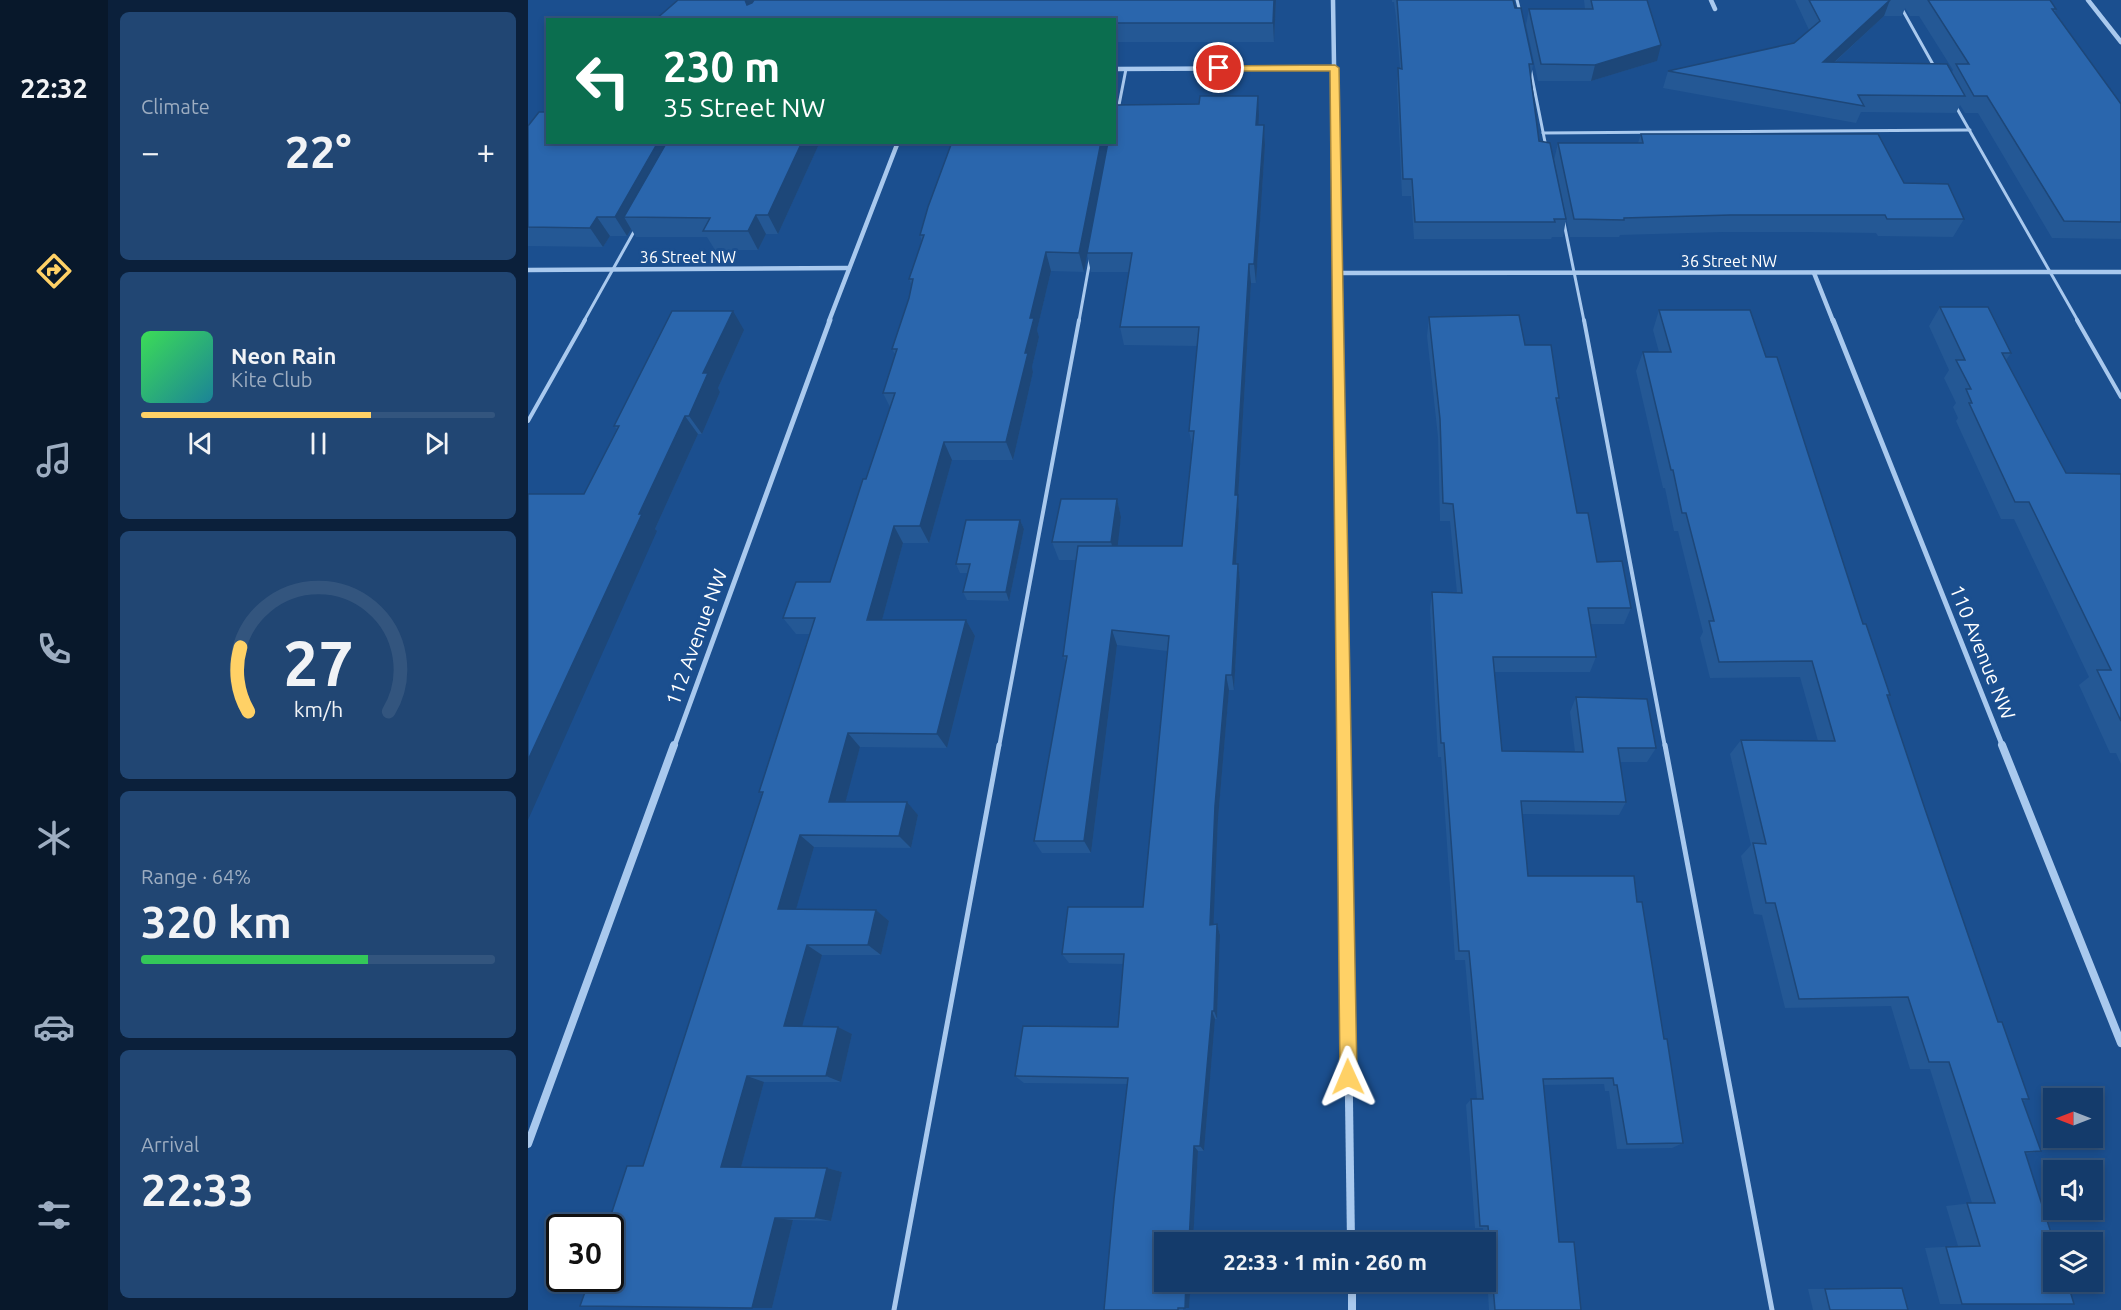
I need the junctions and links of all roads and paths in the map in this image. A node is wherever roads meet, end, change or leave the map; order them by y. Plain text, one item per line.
1 (1333, 0) edge
2 (1517, 0) edge
3 (1711, 0) edge
4 (1897, 0) edge
5 (2088, 0) edge
6 (1715, 9) dead end
7 (1522, 22) edge
8 (2121, 42) edge
9 (1528, 55) edge
10 (1335, 68) junction
11 (1116, 69) edge
12 (1126, 69) junction
13 (1936, 70) edge
14 (1953, 100) edge
15 (1116, 120) edge
16 (1970, 130) junction
17 (1543, 133) junction
18 (897, 144) edge
19 (1548, 156) edge
20 (1562, 214) edge
21 (640, 221) edge
22 (1092, 249) edge
23 (849, 268) junction
24 (528, 270) edge
25 (612, 270) junction
26 (2049, 272) junction
27 (2121, 272) edge
28 (1336, 273) junction
29 (1575, 273) junction
30 (1814, 273) junction
31 (2121, 397) edge
32 (528, 421) edge
33 (2121, 1043) edge
34 (528, 1144) edge
35 (1351, 1232) edge
36 (1352, 1292) edge
37 (894, 1310) edge
38 (1352, 1310) edge
39 (1772, 1310) edge

1 - 10 street
2 - 7 lane
3 - 6 street
4 - 13 lane
5 - 8 street
9 - 17 lane
10 - 12 street
10 - 28 street
11 - 12 street
12 - 15 lane
14 - 16 lane
16 - 17 lane
16 - 26 lane
17 - 19 lane
18 - 23 street, 112 Avenue NW
20 - 29 lane
21 - 25 lane
22 - 37 lane
23 - 25 street, 36 Street NW
23 - 34 street, 112 Avenue NW
24 - 25 street, 36 Street NW
25 - 32 lane
26 - 27 street, 36 Street NW
26 - 30 street, 36 Street NW
26 - 31 lane
28 - 29 street, 36 Street NW
28 - 35 street
29 - 30 street, 36 Street NW
29 - 39 lane
30 - 33 street, 110 Avenue NW
36 - 38 street

